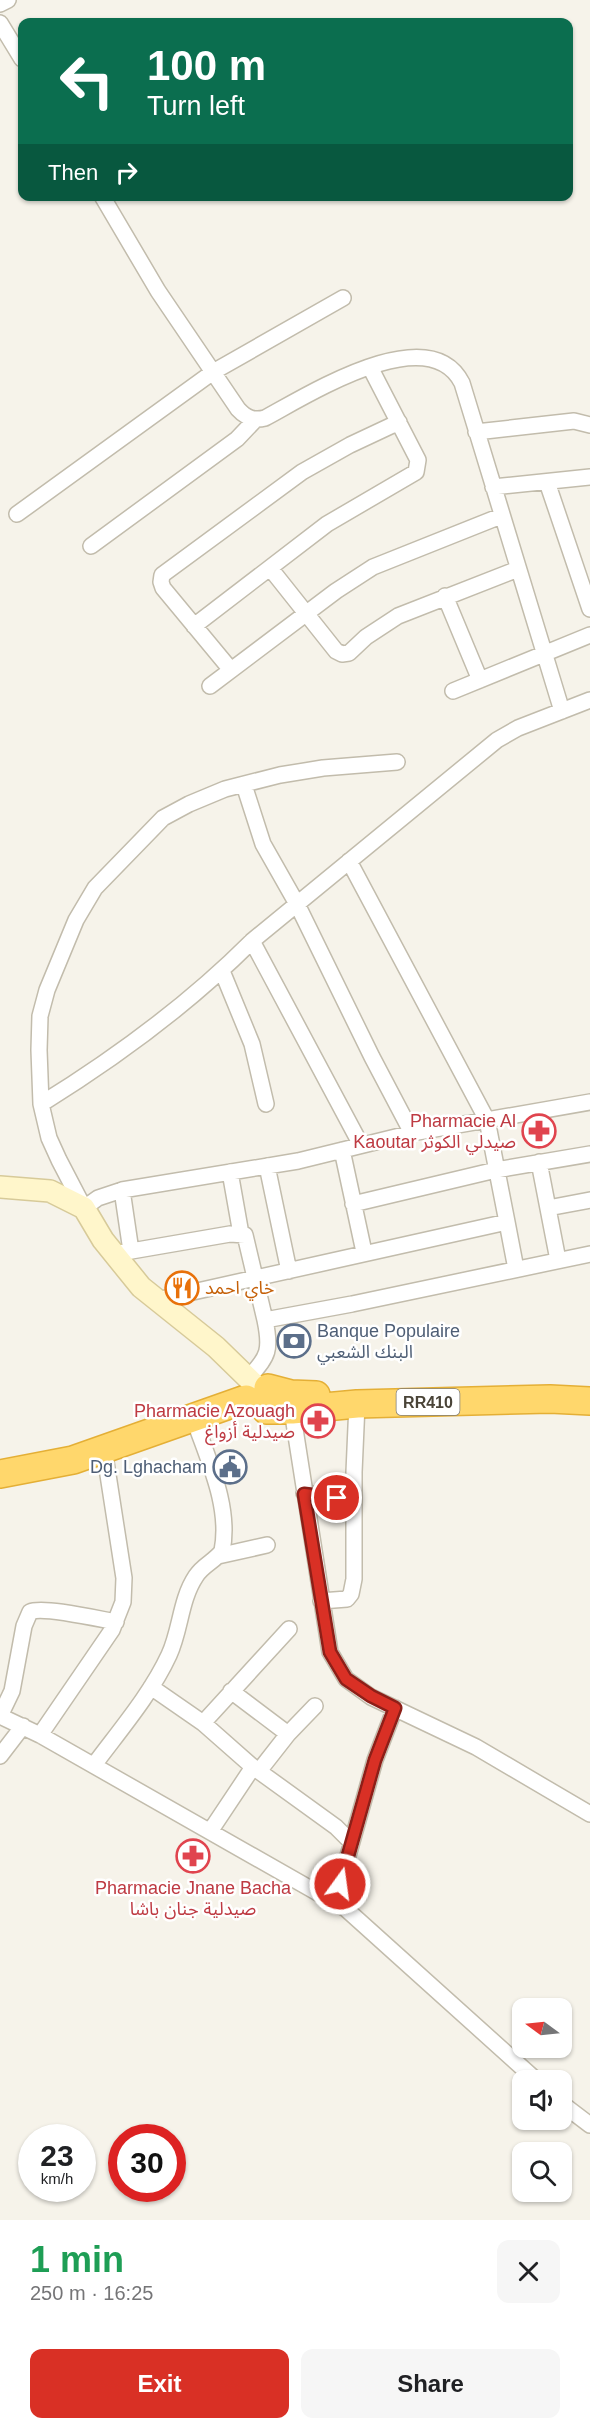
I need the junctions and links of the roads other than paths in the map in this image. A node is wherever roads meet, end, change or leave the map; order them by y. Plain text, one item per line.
1 (8, 0) edge
2 (0, 4) edge
3 (0, 23) edge
4 (18, 52) edge
5 (105, 201) edge
6 (344, 298) dead end
7 (370, 367) junction
8 (213, 372) junction
9 (256, 419) junction
10 (399, 422) junction
11 (590, 425) edge
12 (477, 432) junction
13 (590, 477) edge
14 (547, 482) junction
15 (493, 488) junction
16 (17, 514) dead end
17 (501, 516) junction
18 (91, 546) dead end
19 (270, 568) junction
20 (518, 569) junction
21 (446, 596) junction
22 (590, 609) edge
23 (307, 614) junction
24 (194, 626) junction
25 (590, 636) edge
26 (543, 654) junction
27 (231, 670) junction
28 (480, 680) junction
29 (210, 686) dead end
30 (453, 691) dead end
31 (590, 700) edge
32 (562, 711) junction
33 (397, 762) dead end
34 (244, 785) junction
35 (349, 861) junction
36 (297, 904) junction
37 (252, 940) junction
38 (222, 971) junction
39 (590, 1102) edge
40 (41, 1104) junction
41 (266, 1104) dead end
42 (487, 1120) junction
43 (412, 1133) junction
44 (361, 1145) junction
45 (342, 1150) junction
46 (590, 1154) edge
47 (539, 1162) junction
48 (267, 1166) junction
49 (496, 1170) junction
50 (230, 1172) junction
51 (0, 1187) edge
52 (122, 1191) junction
53 (590, 1200) edge
54 (353, 1204) junction
55 (84, 1208) junction
56 (548, 1208) junction
57 (507, 1222) junction
58 (241, 1234) junction
59 (364, 1252) junction
60 (122, 1253) junction
61 (590, 1254) edge
62 (558, 1260) junction
63 (516, 1269) junction
64 (289, 1271) junction
65 (255, 1279) junction
66 (156, 1300) junction
67 (265, 1320) junction
68 (590, 1390) edge
69 (256, 1392) junction
70 (590, 1401) edge
71 (357, 1404) junction
72 (292, 1410) junction
73 (194, 1419) junction
74 (104, 1449) junction
75 (0, 1474) edge
76 (304, 1494) junction
77 (353, 1500) junction
78 (267, 1545) dead end
79 (218, 1556) junction
80 (321, 1601) junction
81 (116, 1622) junction
82 (289, 1629) dead end
83 (151, 1686) junction
84 (231, 1691) junction
85 (315, 1706) dead end
86 (395, 1708) junction
87 (0, 1716) edge
88 (202, 1724) junction
89 (23, 1725) junction
90 (288, 1734) junction
91 (40, 1735) junction
92 (0, 1756) edge
93 (94, 1765) junction
94 (256, 1769) junction
95 (590, 1814) edge
96 (211, 1830) junction
97 (351, 1842) junction
98 (335, 1902) junction
99 (525, 2070) edge
100 (572, 2112) edge
101 (590, 2126) edge

1 - 2 street
3 - 4 street
5 - 8 street
6 - 8 street
7 - 9 street
7 - 10 street
7 - 12 street
8 - 9 street
8 - 16 street
9 - 18 street
10 - 19 street
10 - 24 street
11 - 12 street
12 - 15 street
13 - 14 street
14 - 15 street
14 - 22 street
15 - 17 street
17 - 20 street
17 - 23 street
19 - 23 street
19 - 24 street
20 - 21 street
20 - 26 street
21 - 23 street
21 - 28 street
23 - 27 street
24 - 27 street
25 - 26 street
26 - 28 street
26 - 32 street
27 - 29 street
28 - 30 street
31 - 32 street
32 - 35 street
33 - 34 street
34 - 36 street
34 - 40 street
35 - 36 street
35 - 42 street
36 - 37 street
36 - 43 street
37 - 38 street
37 - 44 street
38 - 40 street
38 - 41 street
39 - 42 street
40 - 55 street
42 - 43 street
42 - 49 street
43 - 44 street
44 - 45 street
45 - 48 street
45 - 54 street
46 - 47 street
47 - 49 street
47 - 56 street
48 - 50 street
48 - 64 street
49 - 54 street
49 - 57 street
50 - 52 street
50 - 58 street
51 - 55 street
52 - 55 street
52 - 60 street
53 - 56 street
54 - 59 street
55 - 60 street
56 - 62 street
57 - 59 street
57 - 63 street
58 - 60 street
58 - 65 street
59 - 64 street
60 - 66 street
61 - 62 street
62 - 63 street
63 - 67 street
64 - 65 street
65 - 66 street
65 - 67 street
66 - 69 street
67 - 69 street
68 - 69 highway, RR410
69 - 72 highway, RR410
69 - 73 highway, RR410
70 - 71 highway, RR410
71 - 72 highway, RR410
71 - 77 street
72 - 76 street
73 - 74 highway, RR410
73 - 79 street
74 - 75 highway, RR410
74 - 81 street
76 - 77 street
76 - 80 street
77 - 80 street
78 - 79 street
79 - 83 street
80 - 86 street
81 - 87 street
81 - 91 street
82 - 84 street
83 - 88 street
83 - 93 street
84 - 88 street
84 - 90 street
85 - 90 street
86 - 95 street
86 - 97 street
87 - 89 street
88 - 94 street
89 - 91 street
89 - 92 street
90 - 94 street
91 - 93 street
93 - 96 street
94 - 96 street
94 - 97 street
96 - 98 street
97 - 98 street
98 - 99 street
100 - 101 street

